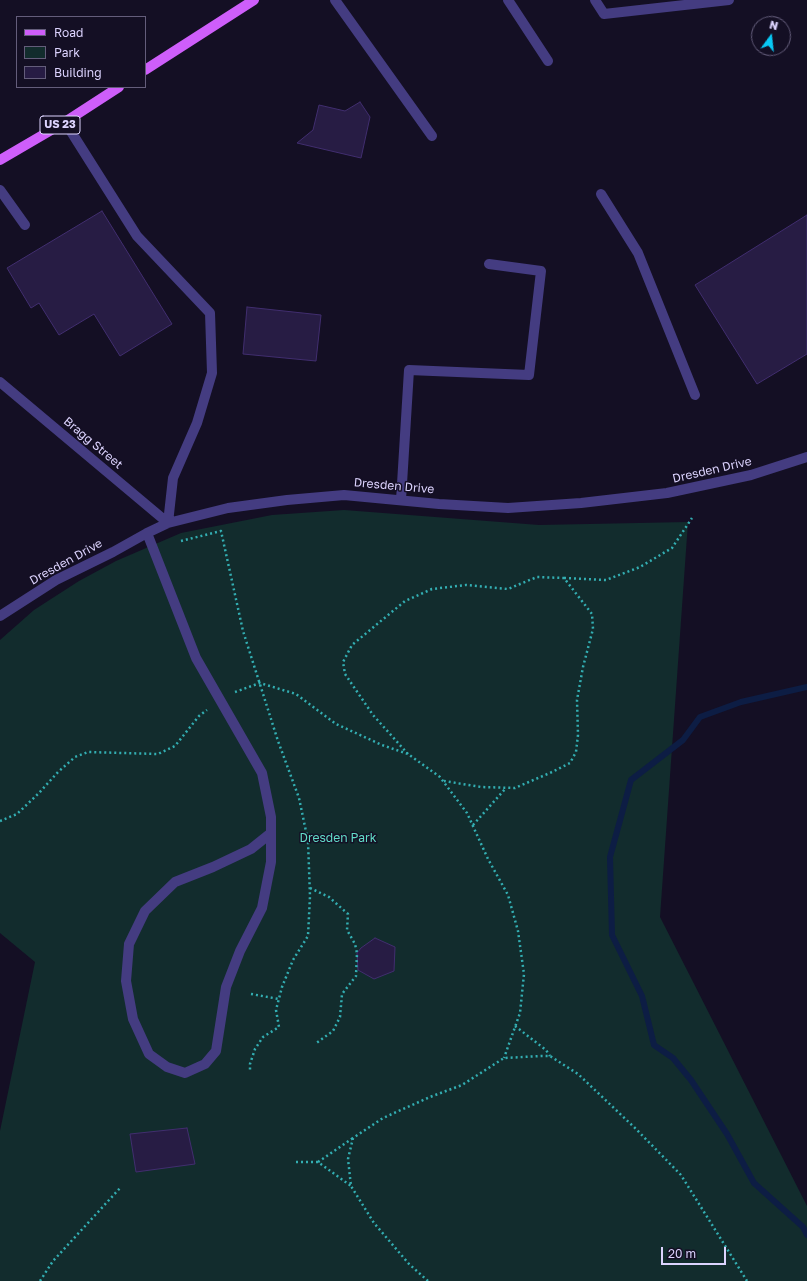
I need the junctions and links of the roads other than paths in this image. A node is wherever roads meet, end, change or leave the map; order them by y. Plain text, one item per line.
1 (254, 0) edge
2 (335, 0) edge
3 (508, 0) edge
4 (595, 0) edge
5 (729, 0) edge
6 (548, 61) dead end
7 (146, 69) edge
8 (117, 88) edge
9 (65, 122) junction
10 (432, 136) dead end
11 (0, 160) edge
12 (0, 190) edge
13 (601, 194) dead end
14 (25, 225) dead end
15 (489, 264) dead end
16 (0, 382) edge
17 (695, 395) dead end
18 (807, 457) edge
19 (401, 500) junction
20 (168, 523) junction
21 (147, 532) junction
22 (0, 616) edge
23 (271, 833) junction

1 - 7 main road
2 - 10 street
3 - 6 street
4 - 5 street
8 - 9 main road, US 23
9 - 11 main road, US 23
9 - 20 street
12 - 14 street
13 - 17 street
15 - 19 street
16 - 20 street, Bragg Street
18 - 19 street, Dresden Drive
19 - 20 street, Dresden Drive
20 - 21 street, Dresden Drive
21 - 22 street, Dresden Drive
21 - 23 street
23 - 23 street

